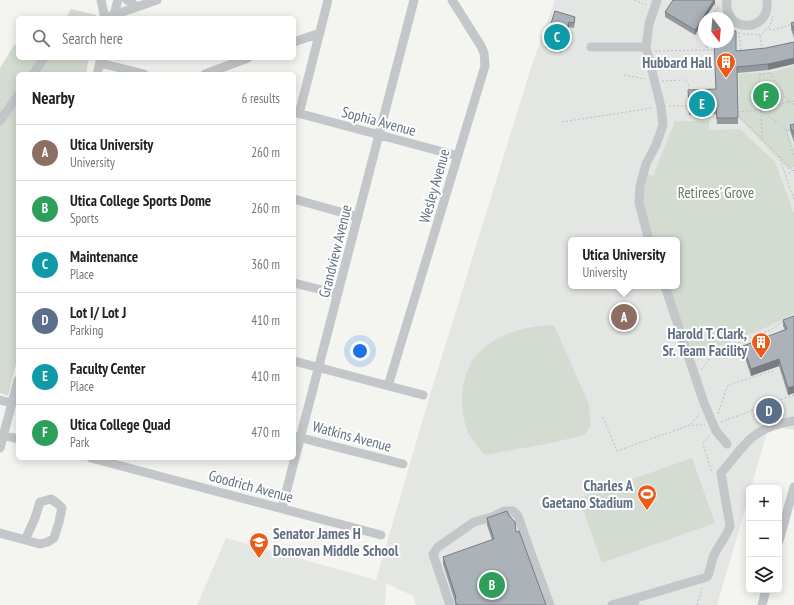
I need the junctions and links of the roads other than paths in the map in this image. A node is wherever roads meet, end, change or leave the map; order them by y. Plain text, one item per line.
1 (101, 0) edge
2 (118, 0) edge
3 (127, 0) edge
4 (158, 0) edge
5 (328, 0) edge
6 (414, 0) edge
7 (452, 0) edge
8 (657, 0) edge
9 (727, 0) edge
10 (768, 1) edge
11 (137, 7) junction
12 (104, 16) edge
13 (114, 16) edge
14 (116, 16) edge
15 (320, 33) junction
16 (296, 41) edge
17 (591, 47) dead end
18 (649, 49) junction
19 (43, 60) edge
20 (101, 60) edge
21 (243, 60) edge
22 (34, 72) edge
23 (98, 72) edge
24 (138, 72) edge
25 (210, 72) edge
26 (16, 98) edge
27 (297, 113) edge
28 (0, 121) edge
29 (379, 135) junction
30 (458, 156) junction
31 (296, 200) edge
32 (358, 217) junction
33 (648, 237) edge
34 (296, 283) edge
35 (666, 289) edge
36 (338, 294) junction
37 (296, 362) edge
38 (319, 368) junction
39 (388, 386) junction
40 (16, 388) edge
41 (423, 395) dead end
42 (0, 400) edge
43 (12, 403) junction
44 (794, 421) edge
45 (3, 435) junction
46 (298, 436) edge
47 (16, 438) edge
48 (727, 444) dead end
49 (0, 448) edge
50 (99, 460) edge
51 (293, 460) edge
52 (403, 464) dead end
53 (794, 487) edge
54 (282, 508) junction
55 (782, 530) edge
56 (0, 534) edge
57 (381, 535) dead end
58 (25, 540) junction
59 (765, 593) edge
60 (635, 602) edge
61 (615, 604) edge
62 (450, 605) edge
63 (550, 605) edge
64 (762, 605) edge

1 - 12 street
2 - 13 street
3 - 11 street
4 - 11 street
5 - 15 street
6 - 29 street, Grandview Avenue
7 - 30 street, Wesley Avenue
8 - 18 street
9 - 10 street
11 - 14 street
15 - 16 street
15 - 27 street
17 - 18 street
18 - 33 street
19 - 22 street
20 - 23 street
20 - 24 street
21 - 25 street
26 - 28 street
27 - 29 street, Sophia Avenue
29 - 30 street, Sophia Avenue
29 - 32 street, Grandview Avenue
30 - 39 street, Wesley Avenue
31 - 32 street
32 - 36 street, Grandview Avenue
34 - 36 street
35 - 48 street
36 - 38 street, Grandview Avenue
37 - 38 street
38 - 39 street
38 - 46 street, Grandview Avenue
39 - 41 street
40 - 43 street
42 - 43 street
43 - 45 street
44 - 60 street
45 - 47 street
45 - 49 street
46 - 52 street, Watkins Avenue
50 - 54 street, Goodrich Avenue
51 - 54 street, Grandview Avenue
53 - 55 street
54 - 57 street, Goodrich Avenue
56 - 58 street
58 - 58 street
59 - 64 street
60 - 61 street
62 - 63 street

